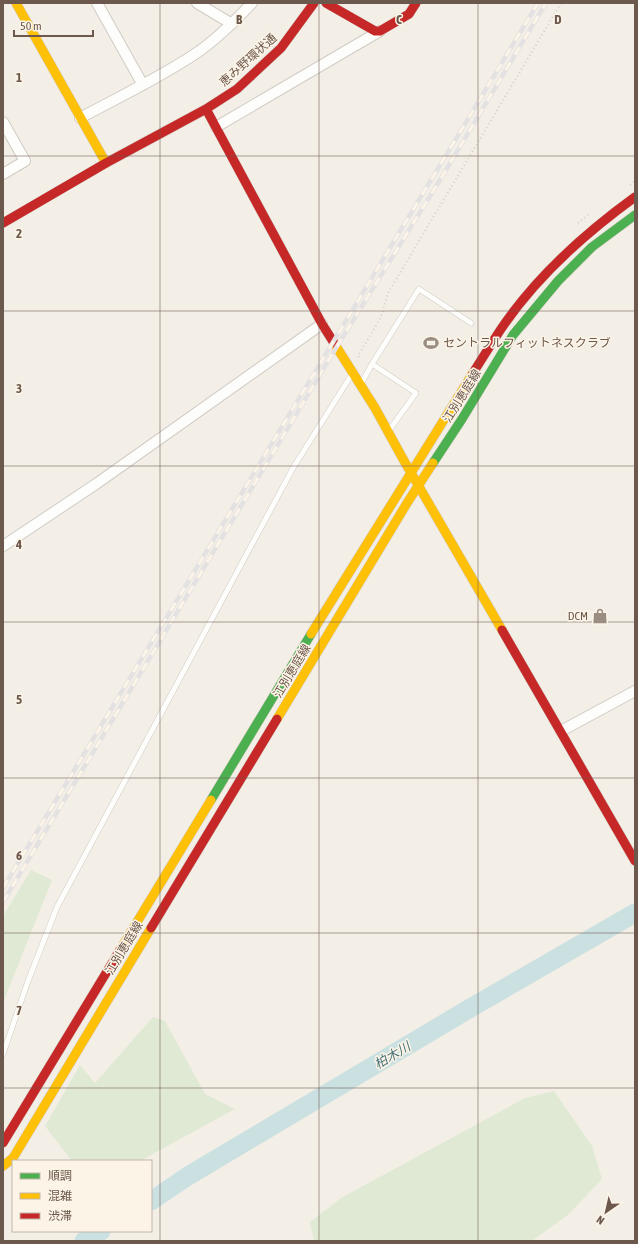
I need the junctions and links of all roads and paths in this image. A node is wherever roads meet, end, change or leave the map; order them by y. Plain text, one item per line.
1 (16, 3) edge
2 (97, 3) edge
3 (196, 3) edge
4 (252, 3) edge
5 (314, 3) edge
6 (326, 3) edge
7 (416, 3) edge
8 (561, 3) edge
9 (232, 24) junction
10 (380, 31) junction
11 (143, 85) junction
12 (206, 110) junction
13 (80, 118) junction
14 (3, 122) edge
15 (216, 127) junction
16 (106, 163) junction
17 (3, 174) edge
18 (635, 197) edge
19 (635, 216) edge
20 (3, 223) edge
21 (471, 323) dead end
22 (322, 324) junction
23 (372, 364) junction
24 (367, 372) junction
25 (352, 373) junction
26 (360, 385) junction
27 (388, 432) junction
28 (412, 472) junction
29 (419, 485) junction
30 (3, 546) edge
31 (635, 691) edge
32 (560, 731) junction
33 (635, 861) edge
34 (3, 1054) edge
35 (3, 1143) edge
36 (3, 1166) edge

1 - 13 main road
2 - 11 street
3 - 9 street
4 - 9 street
5 - 12 main road, 恵み野環状通
6 - 10 main road
7 - 10 main road
8 - 24 path
9 - 11 street
10 - 15 street
11 - 13 street
12 - 15 main road
12 - 16 main road, 恵み野環状通
13 - 16 main road
14 - 17 street
15 - 22 main road
16 - 20 main road, 恵み野環状通
18 - 28 main road, 江別恵庭線
19 - 29 main road, 江別恵庭線
21 - 23 lane
22 - 25 main road
22 - 30 street
23 - 24 lane
23 - 27 lane
24 - 26 lane
25 - 26 main road
25 - 34 lane
26 - 27 main road
27 - 28 main road
28 - 29 main road
28 - 35 main road, 江別恵庭線
29 - 32 main road
29 - 36 main road, 江別恵庭線
31 - 32 street
32 - 33 main road

